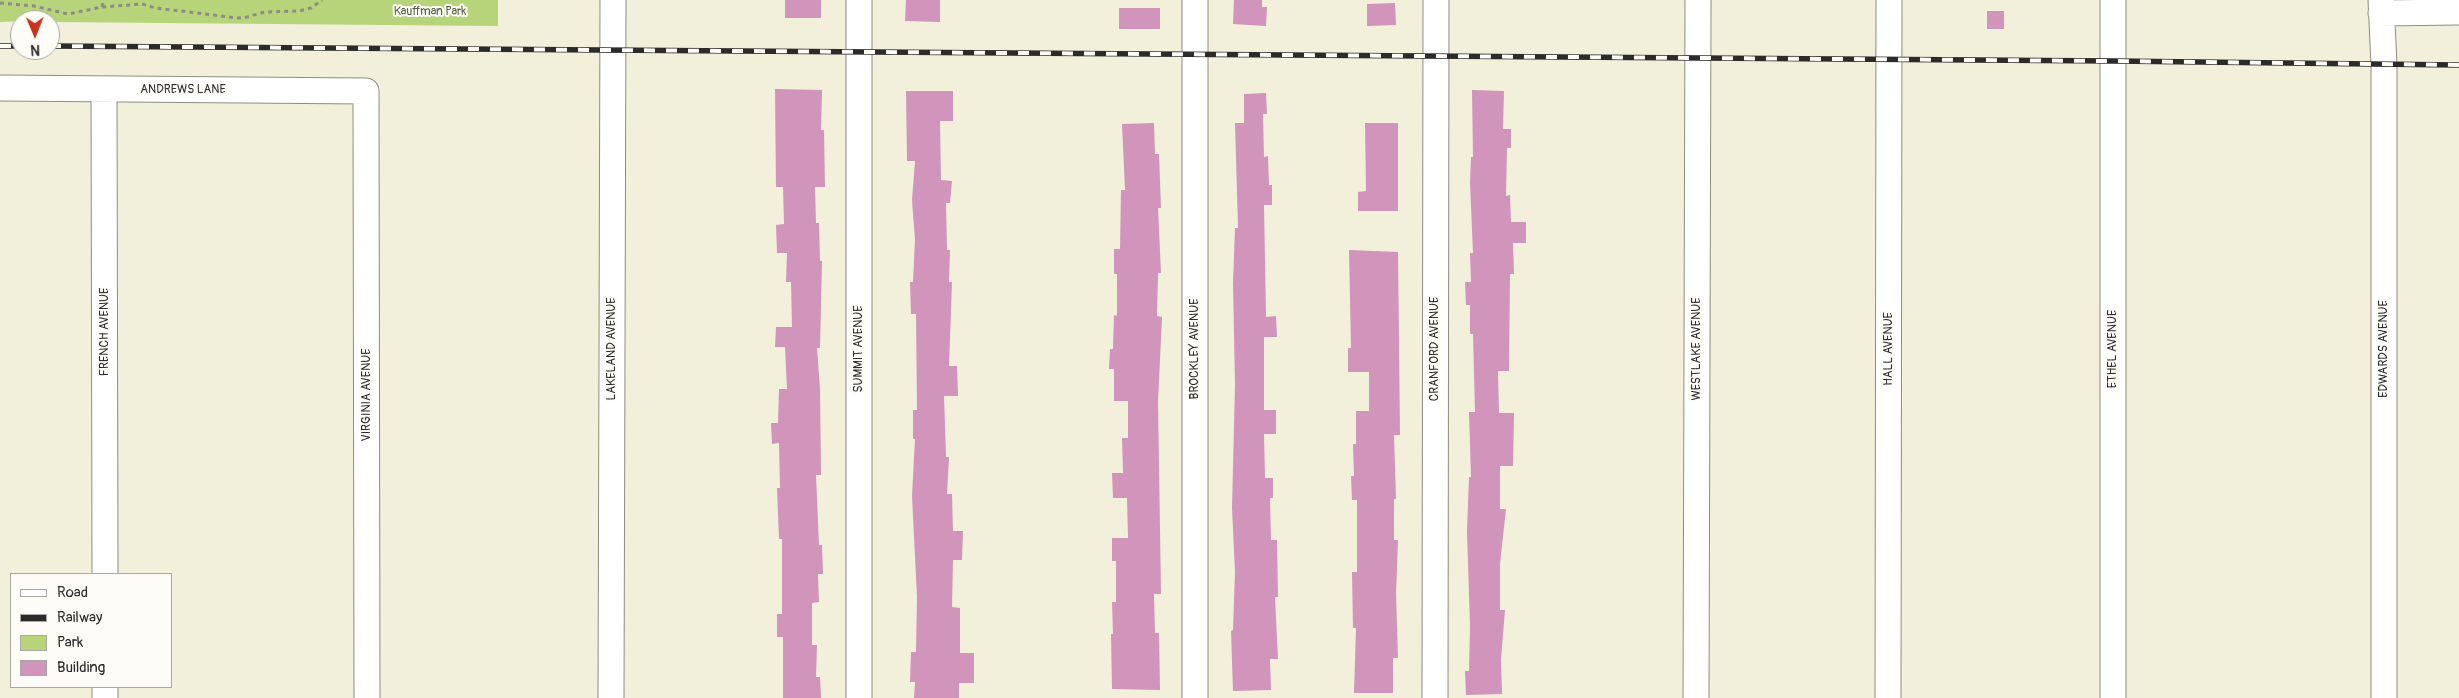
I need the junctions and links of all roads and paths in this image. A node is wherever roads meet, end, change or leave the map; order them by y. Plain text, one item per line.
1 (104, 0) edge
2 (139, 0) edge
3 (322, 0) edge
4 (612, 0) edge
5 (859, 0) edge
6 (1195, 0) edge
7 (1436, 0) edge
8 (1698, 0) edge
9 (1889, 0) edge
10 (2113, 0) edge
11 (0, 3) edge
12 (142, 4) junction
13 (2381, 6) edge
14 (102, 7) junction
15 (2459, 12) edge
16 (0, 88) edge
17 (104, 89) junction
18 (366, 91) joint
19 (105, 573) edge
20 (367, 698) edge
21 (611, 698) edge
22 (859, 698) edge
23 (1195, 698) edge
24 (1435, 698) edge
25 (1696, 698) edge
26 (1888, 698) edge
27 (2113, 698) edge
28 (2384, 698) edge

1 - 14 path
2 - 12 path
3 - 12 path
4 - 21 street, LAKELAND AVENUE
5 - 22 street, SUMMIT AVENUE
6 - 23 street, BROCKLEY AVENUE
7 - 24 street, CRANFORD AVENUE
8 - 25 street, WESTLAKE AVENUE
9 - 26 street, HALL AVENUE
10 - 27 street, ETHEL AVENUE
11 - 14 path
12 - 14 path
13 - 15 street
13 - 28 street, EDWARDS AVENUE
16 - 17 street, ANDREWS LANE
17 - 18 street, ANDREWS LANE
17 - 19 street, FRENCH AVENUE
18 - 20 street, VIRGINIA AVENUE

